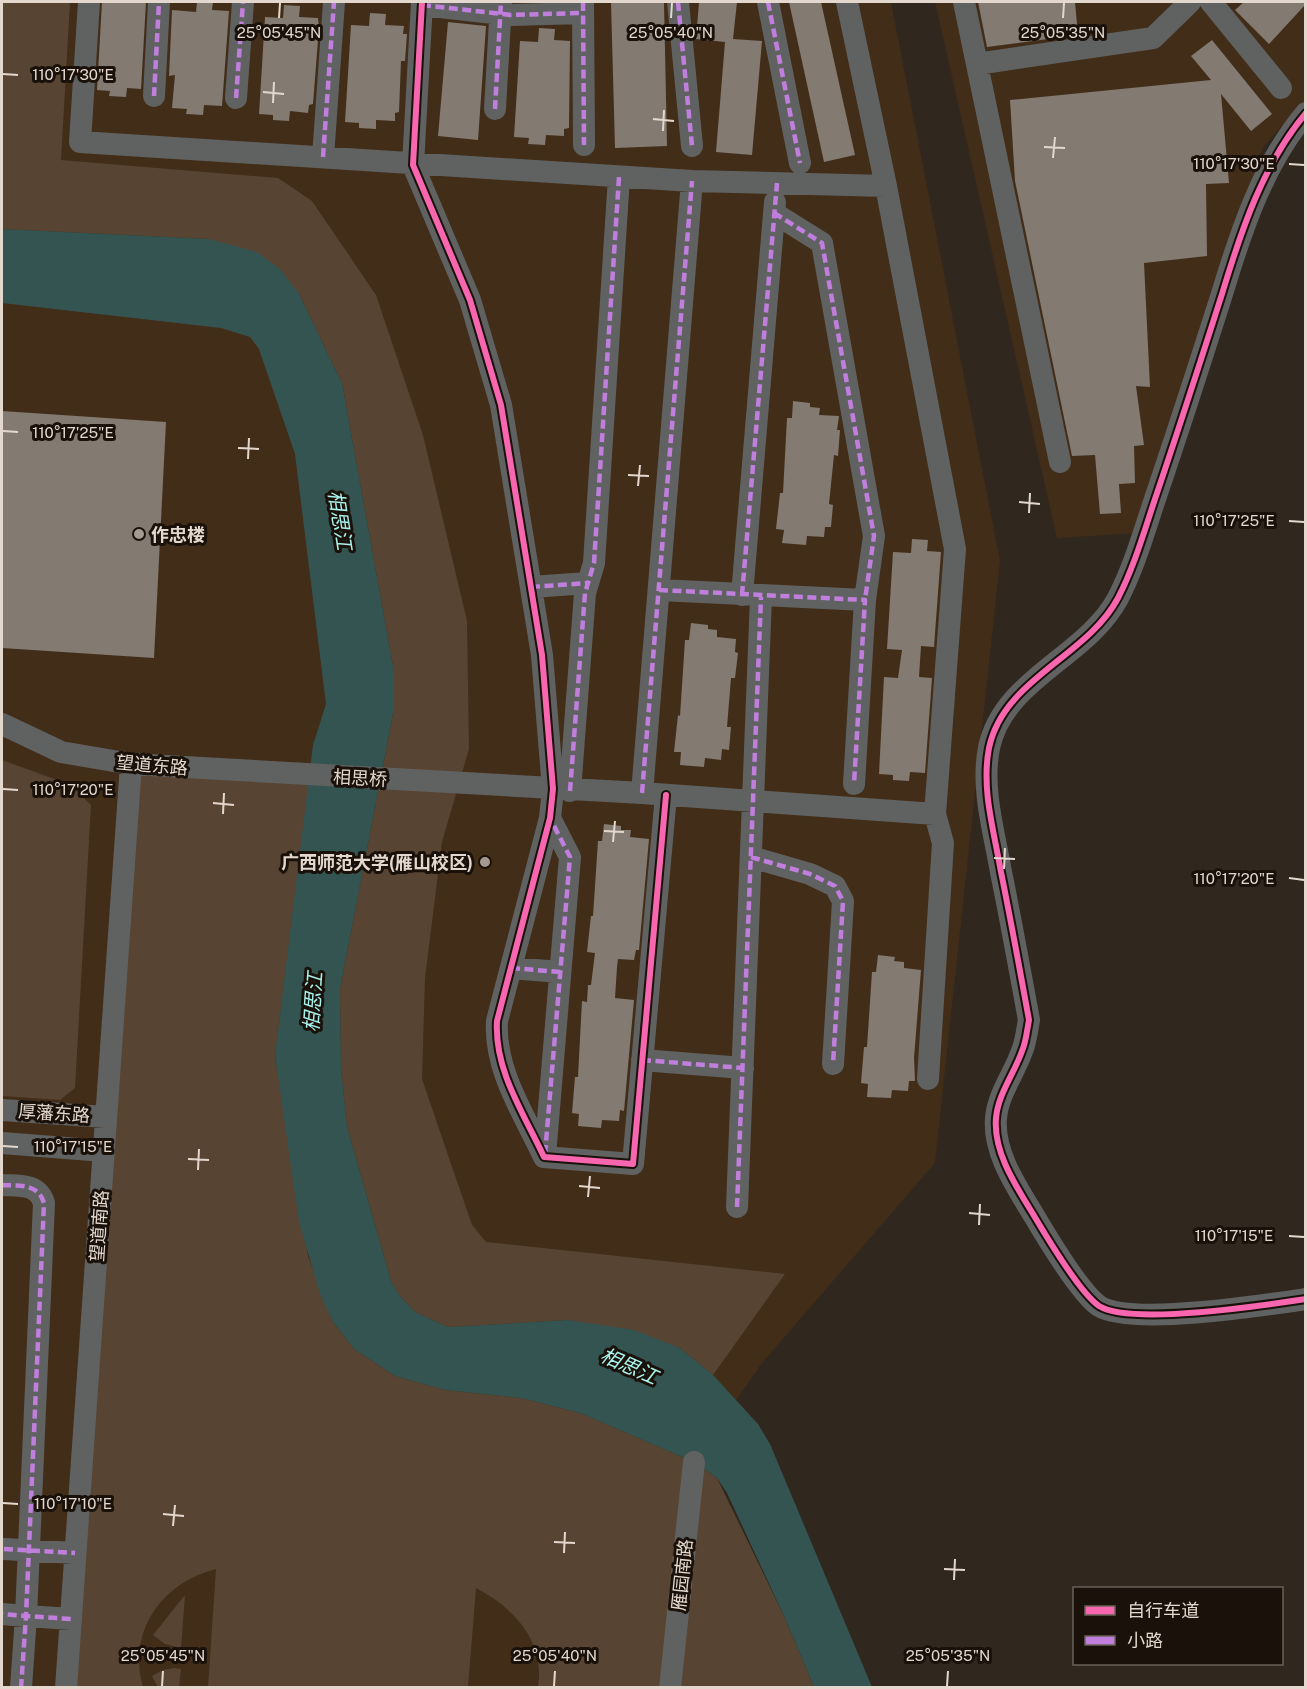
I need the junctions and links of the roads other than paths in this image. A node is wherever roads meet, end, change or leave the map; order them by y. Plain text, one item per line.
1 (89, 2) edge
2 (159, 2) edge
3 (243, 2) edge
4 (334, 2) edge
5 (678, 2) edge
6 (768, 2) edge
7 (847, 2) edge
8 (964, 2) edge
9 (1190, 2) edge
10 (1211, 2) edge
11 (422, 3) edge
12 (584, 7) edge
13 (500, 8) edge
14 (977, 64) junction
15 (1281, 88) dead end
16 (154, 96) dead end
17 (236, 98) dead end
18 (495, 109) dead end
19 (1305, 113) edge
20 (584, 145) dead end
21 (692, 146) dead end
22 (323, 158) junction
23 (800, 163) dead end
24 (413, 165) junction
25 (619, 177) junction
26 (692, 181) junction
27 (777, 183) junction
28 (886, 186) junction
29 (774, 213) junction
30 (1060, 462) dead end
31 (588, 583) junction
32 (531, 587) junction
33 (659, 590) junction
34 (752, 596) junction
35 (865, 600) junction
36 (2, 724) edge
37 (131, 764) junction
38 (310, 775) joint
39 (854, 784) dead end
40 (562, 790) junction
41 (642, 793) junction
42 (666, 795) junction
43 (755, 802) junction
44 (935, 814) junction
45 (550, 818) junction
46 (751, 856) junction
47 (511, 968) junction
48 (560, 972) junction
49 (642, 1060) junction
50 (833, 1064) dead end
51 (743, 1068) junction
52 (928, 1079) dead end
53 (2, 1110) edge
54 (106, 1117) junction
55 (2, 1143) edge
56 (104, 1151) junction
57 (544, 1157) junction
58 (2, 1185) edge
59 (737, 1208) dead end
60 (1305, 1299) edge
61 (694, 1462) dead end
62 (4, 1549) dead end
63 (30, 1551) junction
64 (75, 1553) junction
65 (2, 1614) edge
66 (26, 1616) junction
67 (71, 1619) junction
68 (21, 1688) edge
69 (66, 1688) edge
70 (670, 1688) edge

1 - 22 street
2 - 16 street
3 - 17 street
4 - 22 street
5 - 21 street
6 - 23 street
7 - 28 street
8 - 14 street
9 - 14 street
10 - 15 street
11 - 13 street
11 - 24 street
12 - 13 street
12 - 20 street
13 - 18 street
14 - 30 street
19 - 60 street
22 - 24 street
24 - 25 street
24 - 32 street
25 - 26 street
25 - 31 street
26 - 27 street
26 - 33 street
27 - 28 street
27 - 29 street
28 - 44 street
29 - 34 street
29 - 35 street
31 - 32 street
31 - 40 street
32 - 40 street
33 - 34 street
33 - 41 street
34 - 35 street
34 - 43 street
35 - 39 street
36 - 37 street, 望道东路
37 - 38 street, 望道东路
37 - 54 street, 望道南路
38 - 40 street, 相思桥
40 - 41 street, 相思桥
40 - 45 street
41 - 42 street, 相思桥
42 - 43 street, 相思桥
42 - 49 street
43 - 44 street, 相思桥
43 - 46 street
44 - 52 street
45 - 47 street
45 - 48 street
46 - 50 street
46 - 51 street
47 - 48 street
47 - 57 street
48 - 57 street
49 - 51 street
49 - 57 street
51 - 59 street
53 - 54 street, 厚藩东路
54 - 56 street, 望道南路
55 - 56 street, 厚藩东路
56 - 64 street, 望道南路
58 - 63 street
61 - 70 street, 雁园南路
62 - 63 street
63 - 64 street
63 - 66 street
64 - 67 street, 望道南路
65 - 66 street
66 - 67 street
66 - 68 street
67 - 69 street, 望道南路

